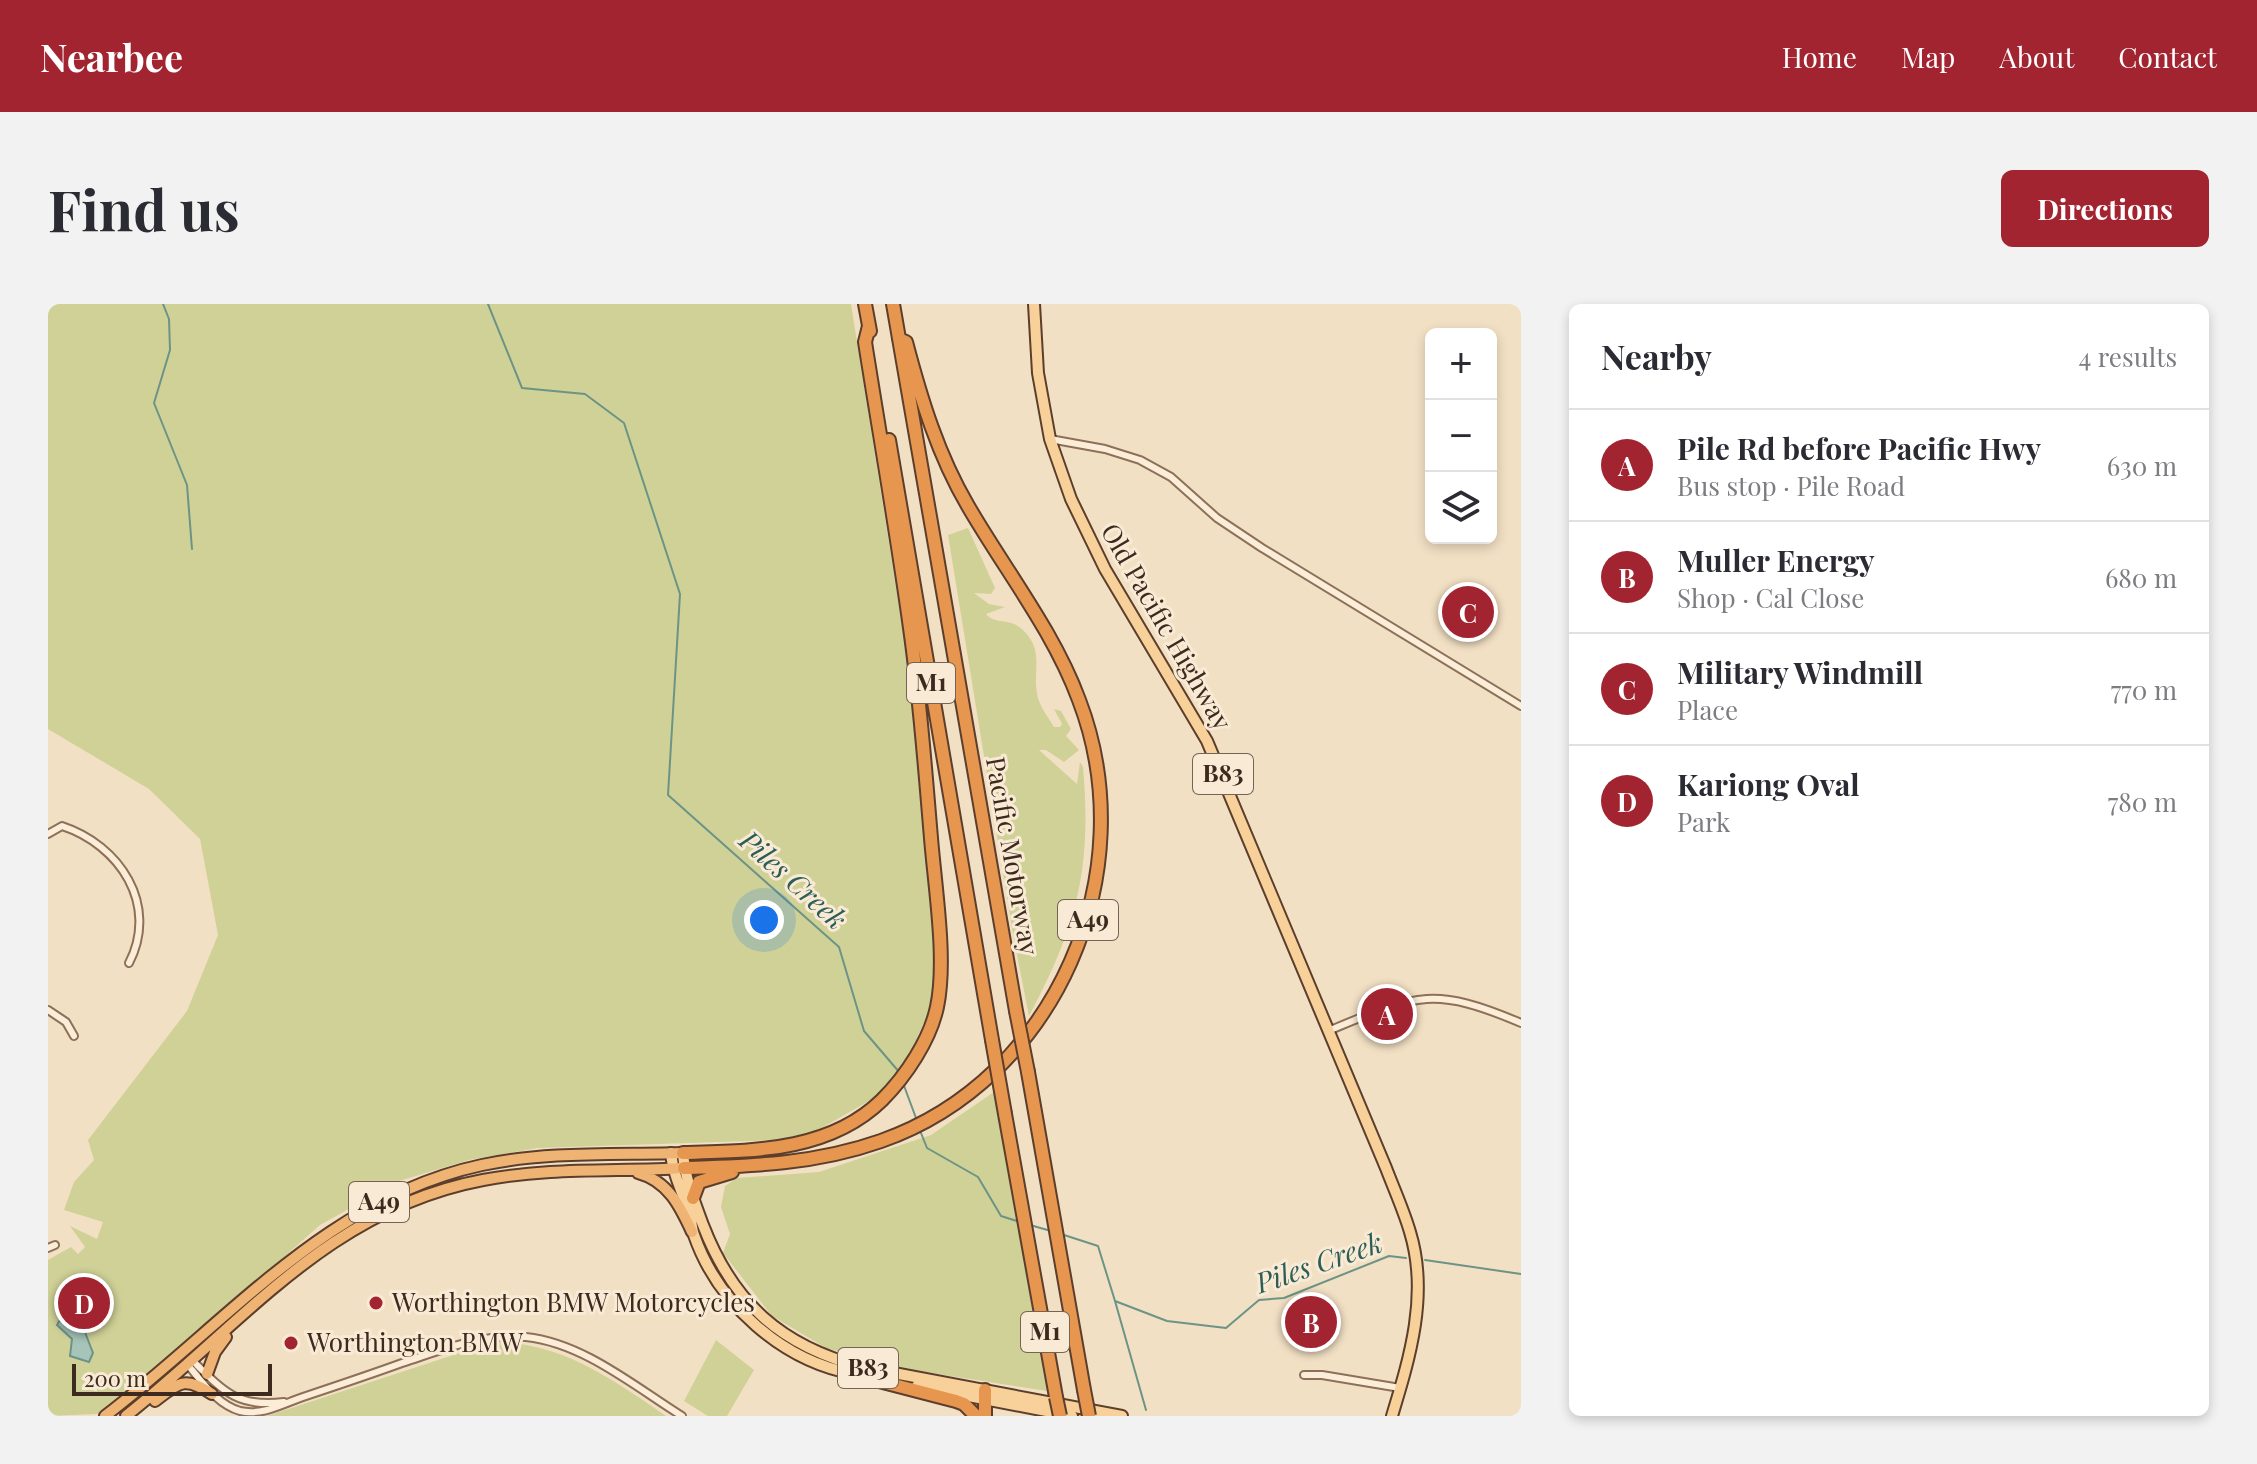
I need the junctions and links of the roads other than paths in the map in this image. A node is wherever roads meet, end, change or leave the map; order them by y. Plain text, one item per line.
1 (865, 304) edge
2 (893, 304) edge
3 (1034, 304) edge
4 (869, 326) junction
5 (899, 339) junction
6 (1050, 439) junction
7 (1521, 706) edge
8 (48, 834) edge
9 (129, 963) dead end
10 (48, 1010) edge
11 (1521, 1023) edge
12 (1328, 1031) junction
13 (74, 1036) dead end
14 (677, 1153) junction
15 (754, 1166) junction
16 (678, 1168) junction
17 (620, 1170) junction
18 (693, 1198) junction
19 (692, 1232) junction
20 (264, 1295) junction
21 (186, 1358) junction
22 (848, 1373) junction
23 (207, 1374) junction
24 (1304, 1375) dead end
25 (1400, 1388) junction
26 (218, 1392) junction
27 (984, 1394) junction
28 (292, 1401) junction
29 (247, 1402) junction
30 (237, 1410) junction
31 (105, 1416) edge
32 (128, 1416) edge
33 (682, 1416) edge
34 (976, 1416) edge
35 (985, 1416) edge
36 (1060, 1416) edge
37 (1072, 1416) edge
38 (1089, 1416) edge
39 (1122, 1416) edge
40 (1392, 1416) edge

1 - 4 highway, Pacific Motorway / M1
2 - 5 highway, Pacific Motorway / M1
3 - 6 main road, Old Pacific Highway / B83
4 - 14 highway, A49
4 - 36 highway, Pacific Motorway / M1, bridge
5 - 15 highway, A49
5 - 38 highway, Pacific Motorway / M1, bridge
6 - 7 street
6 - 12 main road, Old Pacific Highway / B83
8 - 9 street
10 - 13 street
11 - 12 street
12 - 25 main road, Old Pacific Highway / B83
14 - 16 main road, B83
14 - 21 highway, A49
15 - 16 highway, A49
15 - 18 highway
16 - 17 highway, A49
16 - 18 main road, B83
16 - 19 main road, B83
17 - 19 highway
17 - 20 highway, A49
18 - 27 main road, B83
19 - 22 main road, B83
20 - 21 highway, A49
20 - 23 highway
21 - 23 street
21 - 26 street
21 - 31 highway, A49
21 - 32 highway, A49
22 - 27 main road, B83
22 - 34 highway
23 - 26 street
24 - 25 street
25 - 40 main road, Old Pacific Highway / B83
26 - 29 street
26 - 30 street
26 - 30 street
26 - 32 highway
27 - 35 highway
27 - 37 main road, B83
27 - 39 main road, B83
28 - 29 street
28 - 30 street
28 - 33 street
29 - 30 street

